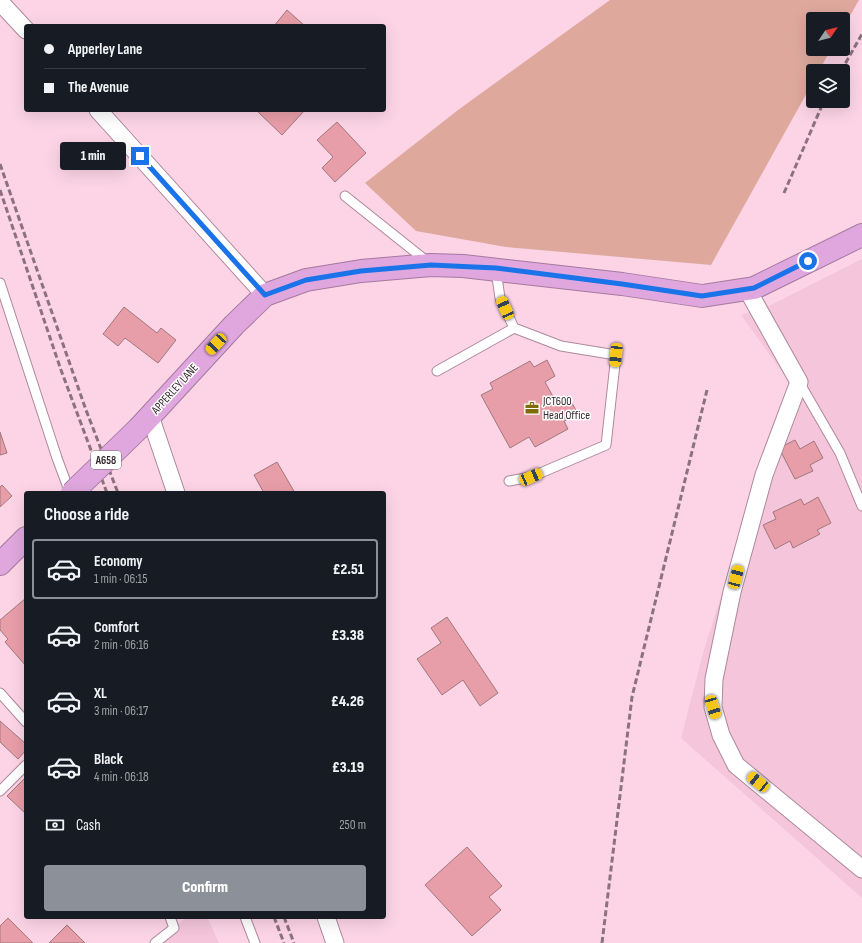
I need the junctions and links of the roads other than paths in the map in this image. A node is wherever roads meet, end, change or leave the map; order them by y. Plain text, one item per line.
1 (0, 2) edge
2 (24, 28) edge
3 (100, 112) edge
4 (345, 196) dead end
5 (862, 234) edge
6 (431, 265) junction
7 (496, 268) junction
8 (0, 283) edge
9 (747, 289) junction
10 (265, 295) junction
11 (514, 328) junction
12 (437, 371) dead end
13 (799, 382) junction
14 (145, 421) junction
15 (509, 481) dead end
16 (70, 491) edge
17 (73, 491) edge
18 (175, 491) edge
19 (862, 506) edge
20 (24, 540) edge
21 (0, 564) edge
22 (0, 693) edge
23 (24, 720) edge
24 (24, 766) edge
25 (0, 791) edge
26 (862, 869) edge
27 (171, 919) edge
28 (246, 919) edge
29 (327, 919) edge
30 (154, 943) edge
31 (255, 943) edge
32 (335, 943) edge

1 - 2 street
3 - 10 street
4 - 6 lane
5 - 9 highway, APPERLEY LANE / A658
6 - 7 highway, APPERLEY LANE / A658
6 - 10 highway, APPERLEY LANE / A658
7 - 9 highway, APPERLEY LANE / A658
7 - 11 lane
8 - 16 lane
9 - 13 street
10 - 14 highway, APPERLEY LANE / A658
11 - 12 lane
11 - 15 lane
13 - 19 lane
13 - 26 street
14 - 17 highway, APPERLEY LANE / A658, bridge
14 - 18 street
20 - 21 highway
22 - 23 lane
24 - 25 lane
27 - 30 lane
28 - 31 lane
29 - 32 street

